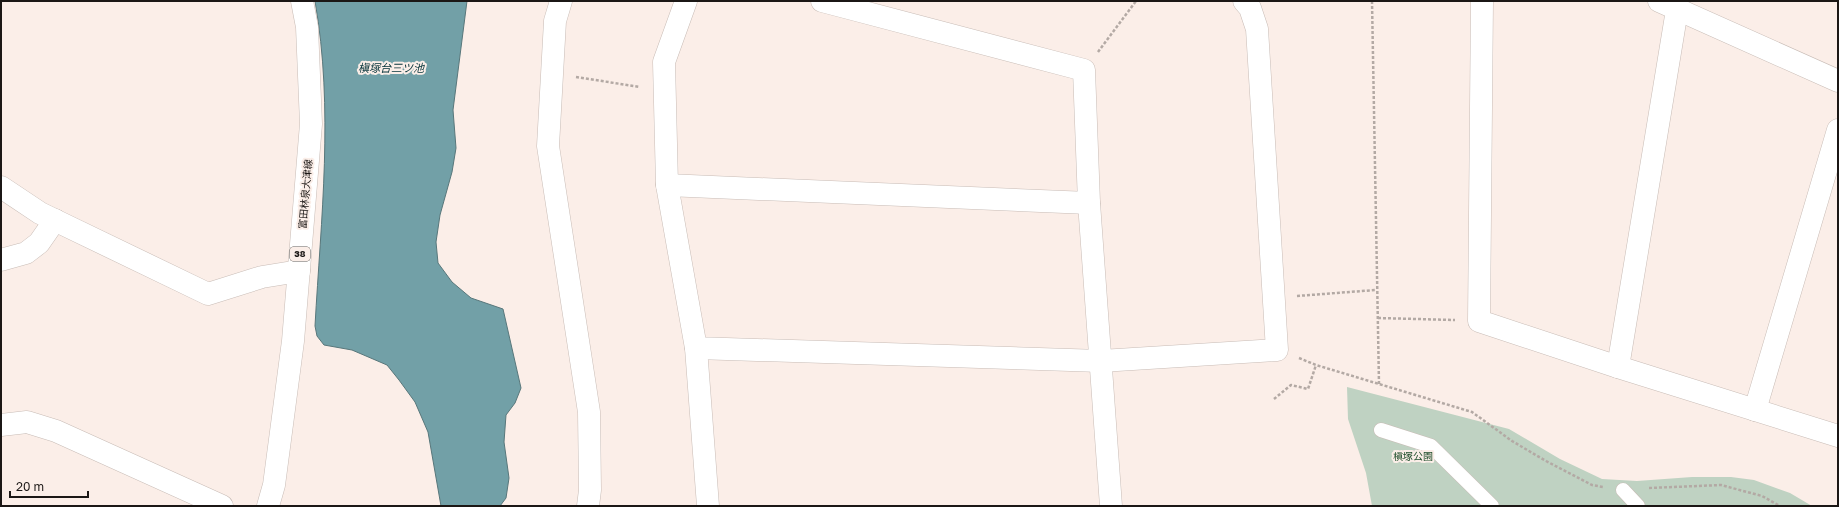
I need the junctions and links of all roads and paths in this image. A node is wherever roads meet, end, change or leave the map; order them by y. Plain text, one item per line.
1 (302, 1) edge
2 (561, 1) edge
3 (686, 1) edge
4 (822, 1) edge
5 (1136, 1) edge
6 (1244, 1) edge
7 (1372, 1) edge
8 (1482, 1) edge
9 (1668, 6) edge
10 (1084, 70) junction
11 (552, 74) junction
12 (1838, 81) edge
13 (665, 91) junction
14 (1838, 130) edge
15 (666, 184) junction
16 (1, 187) edge
17 (1089, 203) junction
18 (55, 220) junction
19 (1, 260) edge
20 (299, 271) junction
21 (1376, 290) junction
22 (1274, 298) junction
23 (1378, 318) junction
24 (1480, 321) junction
25 (696, 348) junction
26 (1277, 350) junction
27 (1101, 361) junction
28 (1316, 365) junction
29 (1618, 367) junction
30 (1379, 384) junction
31 (1274, 400) dead end
32 (1755, 410) junction
33 (1, 425) edge
34 (1381, 430) dead end
35 (1838, 436) edge
36 (1623, 490) junction
37 (222, 506) edge
38 (268, 506) edge
39 (588, 506) edge
40 (708, 506) edge
41 (1110, 506) edge
42 (1492, 506) edge
43 (1638, 506) edge
44 (1780, 506) edge

1 - 20 street, 富田林泉大津線 / 38
2 - 11 street
3 - 13 street
4 - 10 street
5 - 10 path
6 - 22 street
7 - 21 path
8 - 24 street
9 - 12 street
9 - 29 street
10 - 17 street
11 - 13 path
11 - 39 street
13 - 15 street
14 - 32 street
15 - 17 street
15 - 25 street
16 - 18 street
17 - 27 street
18 - 19 street
18 - 20 street
20 - 38 street, 富田林泉大津線 / 38
21 - 22 path
21 - 23 path
22 - 26 street
23 - 24 path
23 - 30 path
24 - 29 street
25 - 27 street
25 - 40 street
26 - 27 street
26 - 28 path
27 - 41 street
28 - 30 path
28 - 31 path
29 - 32 street
30 - 36 path
32 - 35 street
33 - 37 street
34 - 42 lane
36 - 43 lane
36 - 44 path

